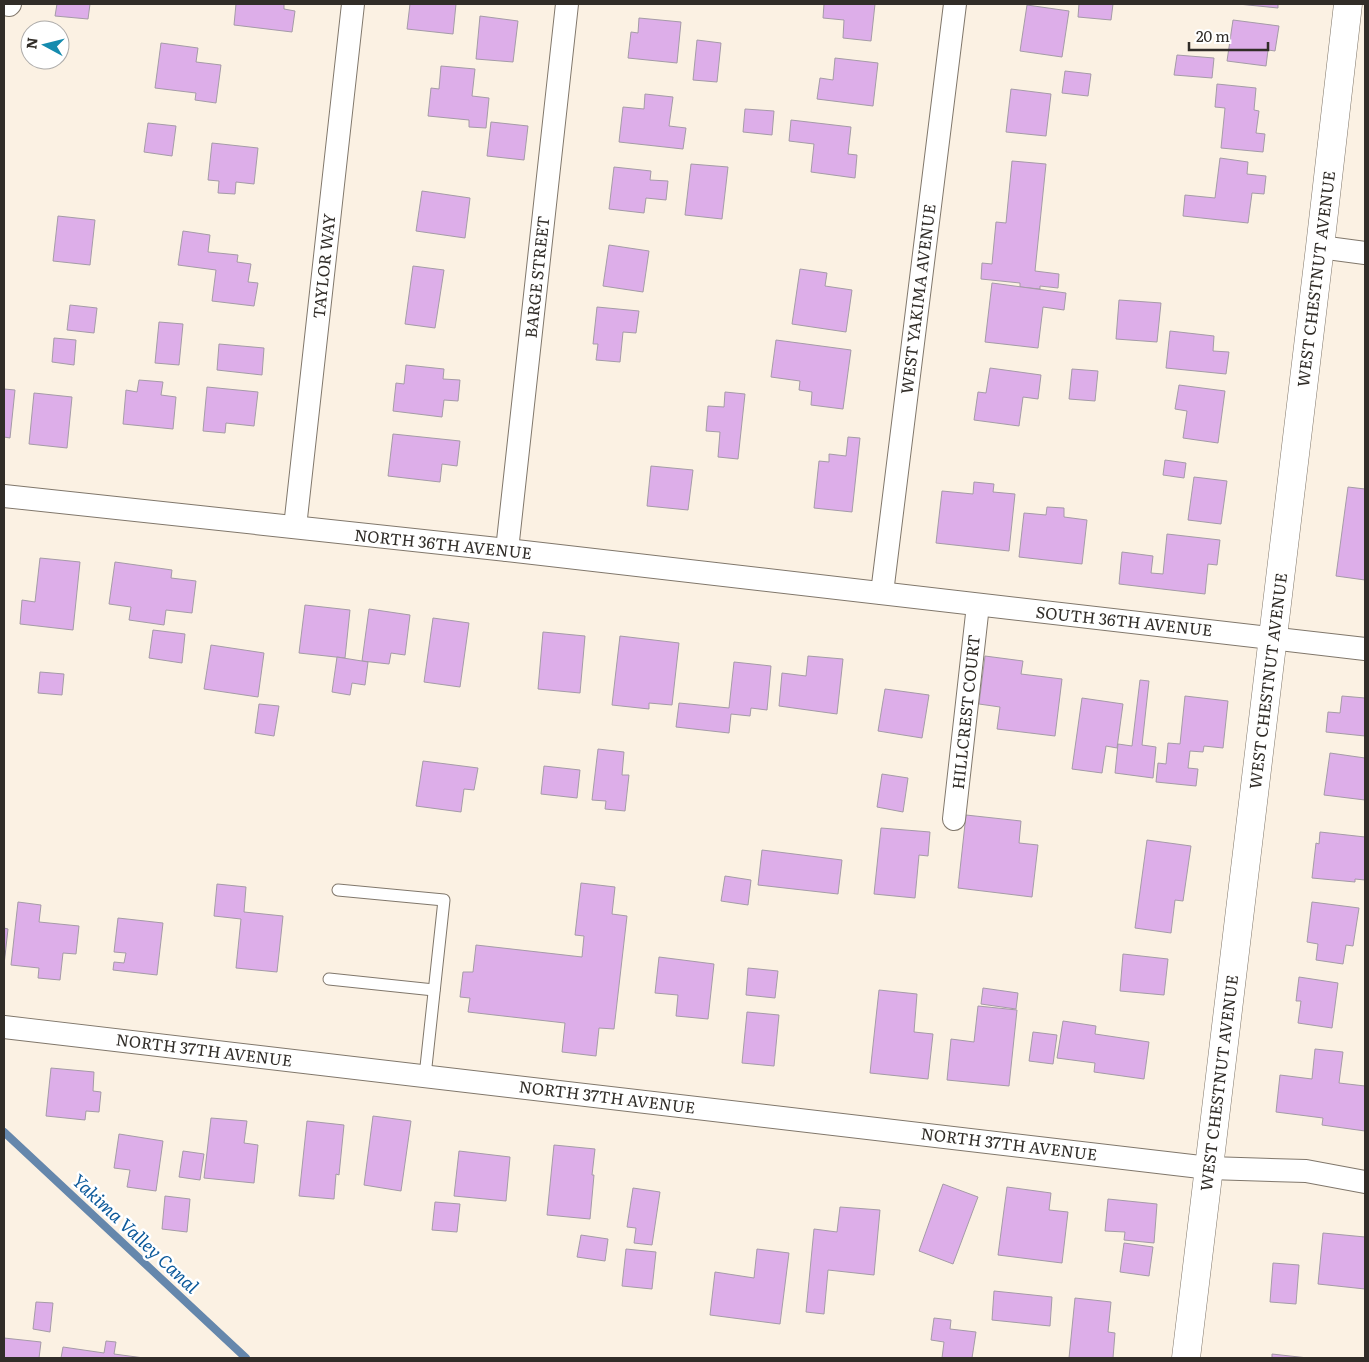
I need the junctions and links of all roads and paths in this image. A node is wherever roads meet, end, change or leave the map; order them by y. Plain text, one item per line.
1 (353, 4) edge
2 (567, 4) edge
3 (954, 4) edge
4 (1348, 4) edge
5 (1320, 247) junction
6 (1365, 252) edge
7 (4, 496) edge
8 (295, 527) junction
9 (506, 550) junction
10 (882, 594) junction
11 (978, 605) junction
12 (1273, 638) junction
13 (1365, 649) edge
14 (954, 820) dead end
15 (338, 890) dead end
16 (328, 979) dead end
17 (434, 990) junction
18 (4, 1027) edge
19 (425, 1076) junction
20 (1209, 1168) junction
21 (1365, 1182) edge
22 (1186, 1358) edge

1 - 8 street, TAYLOR WAY
2 - 9 street, BARGE STREET
3 - 10 street, WEST YAKIMA AVENUE
4 - 5 street, WEST CHESTNUT AVENUE
5 - 6 street
5 - 12 street, WEST CHESTNUT AVENUE
7 - 8 street, NORTH 36TH AVENUE
8 - 9 street, NORTH 36TH AVENUE
9 - 10 street, NORTH 36TH AVENUE
10 - 11 street, SOUTH 36TH AVENUE
11 - 12 street, SOUTH 36TH AVENUE
11 - 14 street, HILLCREST COURT
12 - 13 street, SOUTH 36TH AVENUE
12 - 20 street, WEST CHESTNUT AVENUE
15 - 17 lane
16 - 17 lane
17 - 19 lane
18 - 19 street, NORTH 37TH AVENUE
19 - 20 street, NORTH 37TH AVENUE
20 - 21 street, NORTH 37TH AVENUE
20 - 22 street, WEST CHESTNUT AVENUE

